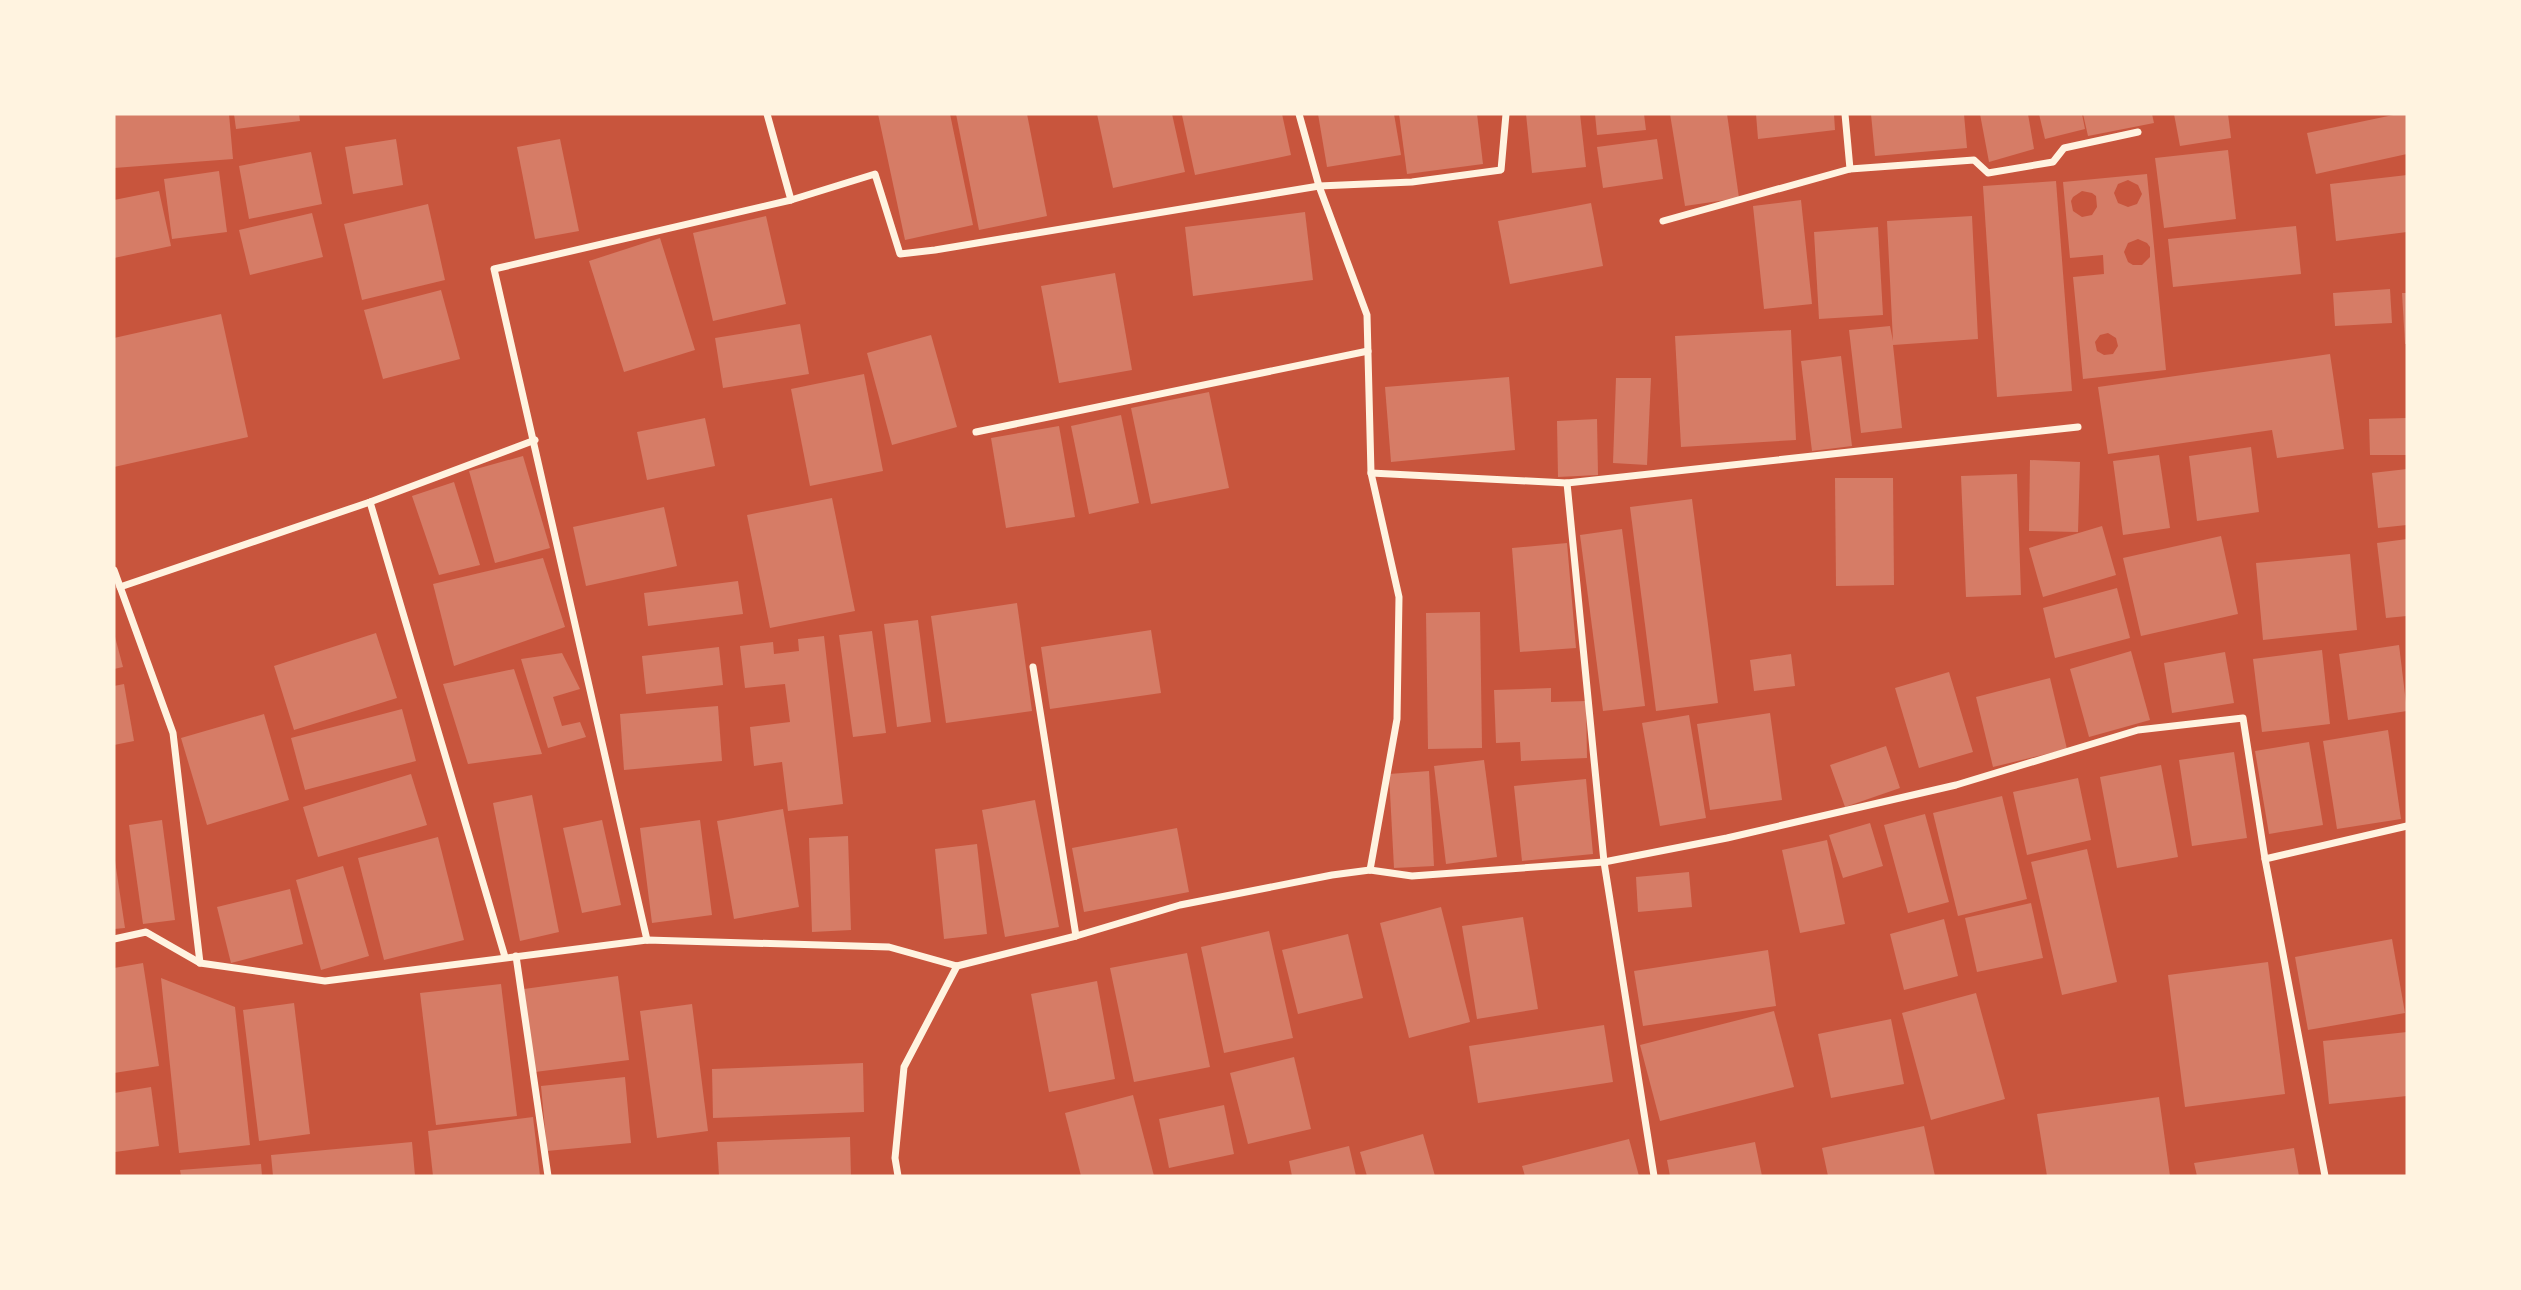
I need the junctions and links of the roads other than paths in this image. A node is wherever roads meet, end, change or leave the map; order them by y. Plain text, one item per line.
1 (767, 114) edge
2 (1299, 114) edge
3 (1506, 114) edge
4 (1845, 114) edge
5 (2138, 132) dead end
6 (1850, 169) junction
7 (1319, 186) junction
8 (792, 200) junction
9 (1663, 220) dead end
10 (1368, 351) junction
11 (2078, 427) dead end
12 (976, 432) dead end
13 (535, 440) junction
14 (1371, 472) junction
15 (1567, 483) junction
16 (370, 502) junction
17 (114, 570) edge
18 (120, 587) junction
19 (1033, 667) dead end
20 (2407, 826) edge
21 (2265, 859) junction
22 (1604, 862) junction
23 (1370, 870) junction
24 (1076, 936) junction
25 (114, 939) edge
26 (647, 940) junction
27 (516, 956) junction
28 (505, 957) junction
29 (200, 963) junction
30 (957, 966) junction
31 (548, 1176) edge
32 (898, 1176) edge
33 (1654, 1176) edge
34 (2325, 1176) edge

1 - 8 street
2 - 7 street
3 - 7 street
4 - 6 street
5 - 6 street
6 - 9 street
7 - 8 street
7 - 10 street
8 - 13 street
10 - 12 street
10 - 14 street
11 - 15 street
13 - 16 street
13 - 26 street
14 - 15 street
14 - 23 street
15 - 22 street
16 - 18 street
16 - 28 street
17 - 18 street
18 - 29 street
19 - 24 street
20 - 21 street
21 - 22 street
21 - 34 street
22 - 23 street
22 - 33 street
23 - 24 street
24 - 30 street
25 - 29 street
26 - 27 street
26 - 30 street
27 - 28 street
27 - 31 street
28 - 29 street
30 - 32 street

